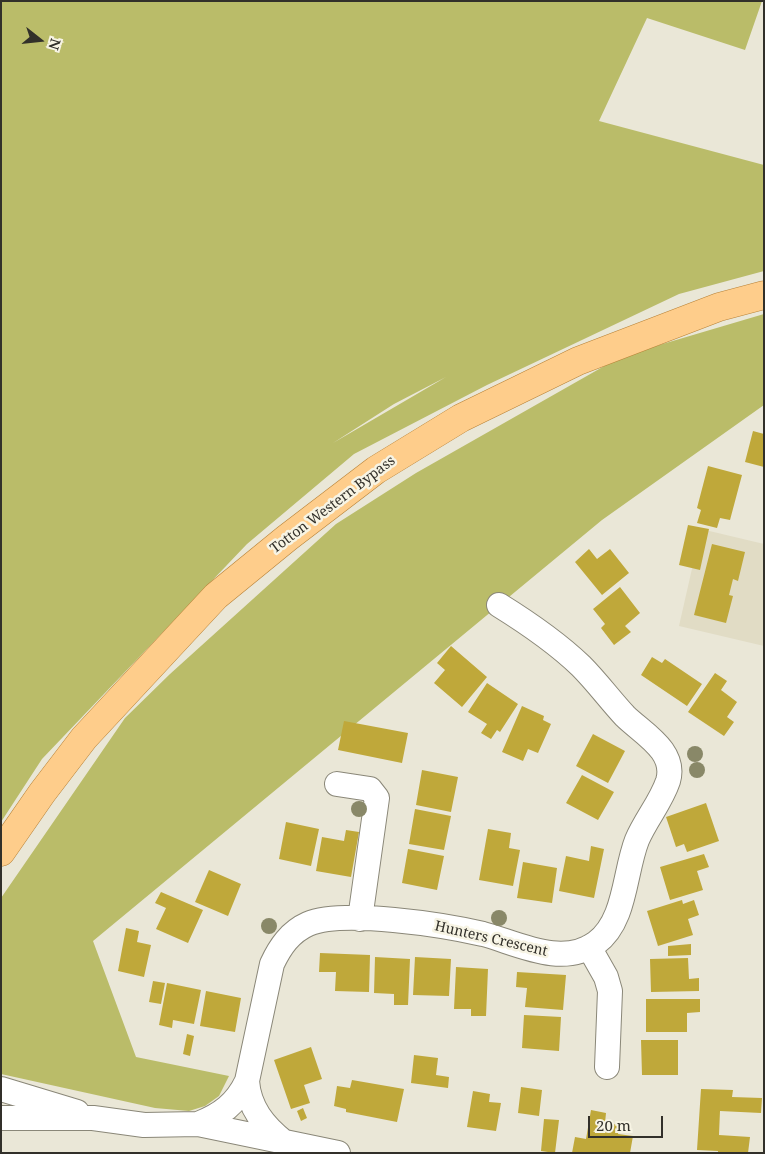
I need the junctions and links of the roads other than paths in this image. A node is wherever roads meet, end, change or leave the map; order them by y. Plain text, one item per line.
1 (764, 295) edge
2 (499, 605) dead end
3 (337, 784) dead end
4 (1, 852) edge
5 (360, 919) junction
6 (589, 947) junction
7 (607, 1067) dead end
8 (247, 1081) junction
9 (1, 1089) edge
10 (1, 1118) edge
11 (93, 1118) junction
12 (198, 1124) junction
13 (144, 1125) junction
14 (284, 1142) junction
15 (256, 1153) edge
16 (338, 1153) edge

1 - 4 main road, Totton Western Bypass
2 - 6 street, Hunters Crescent
3 - 5 street
5 - 6 street, Hunters Crescent
5 - 8 street, Hunters Crescent
6 - 7 street
8 - 12 street, Hunters Crescent
8 - 14 street, Hunters Crescent
9 - 11 street
10 - 11 street
11 - 13 street
12 - 13 street
12 - 14 street
13 - 15 street
14 - 16 street

